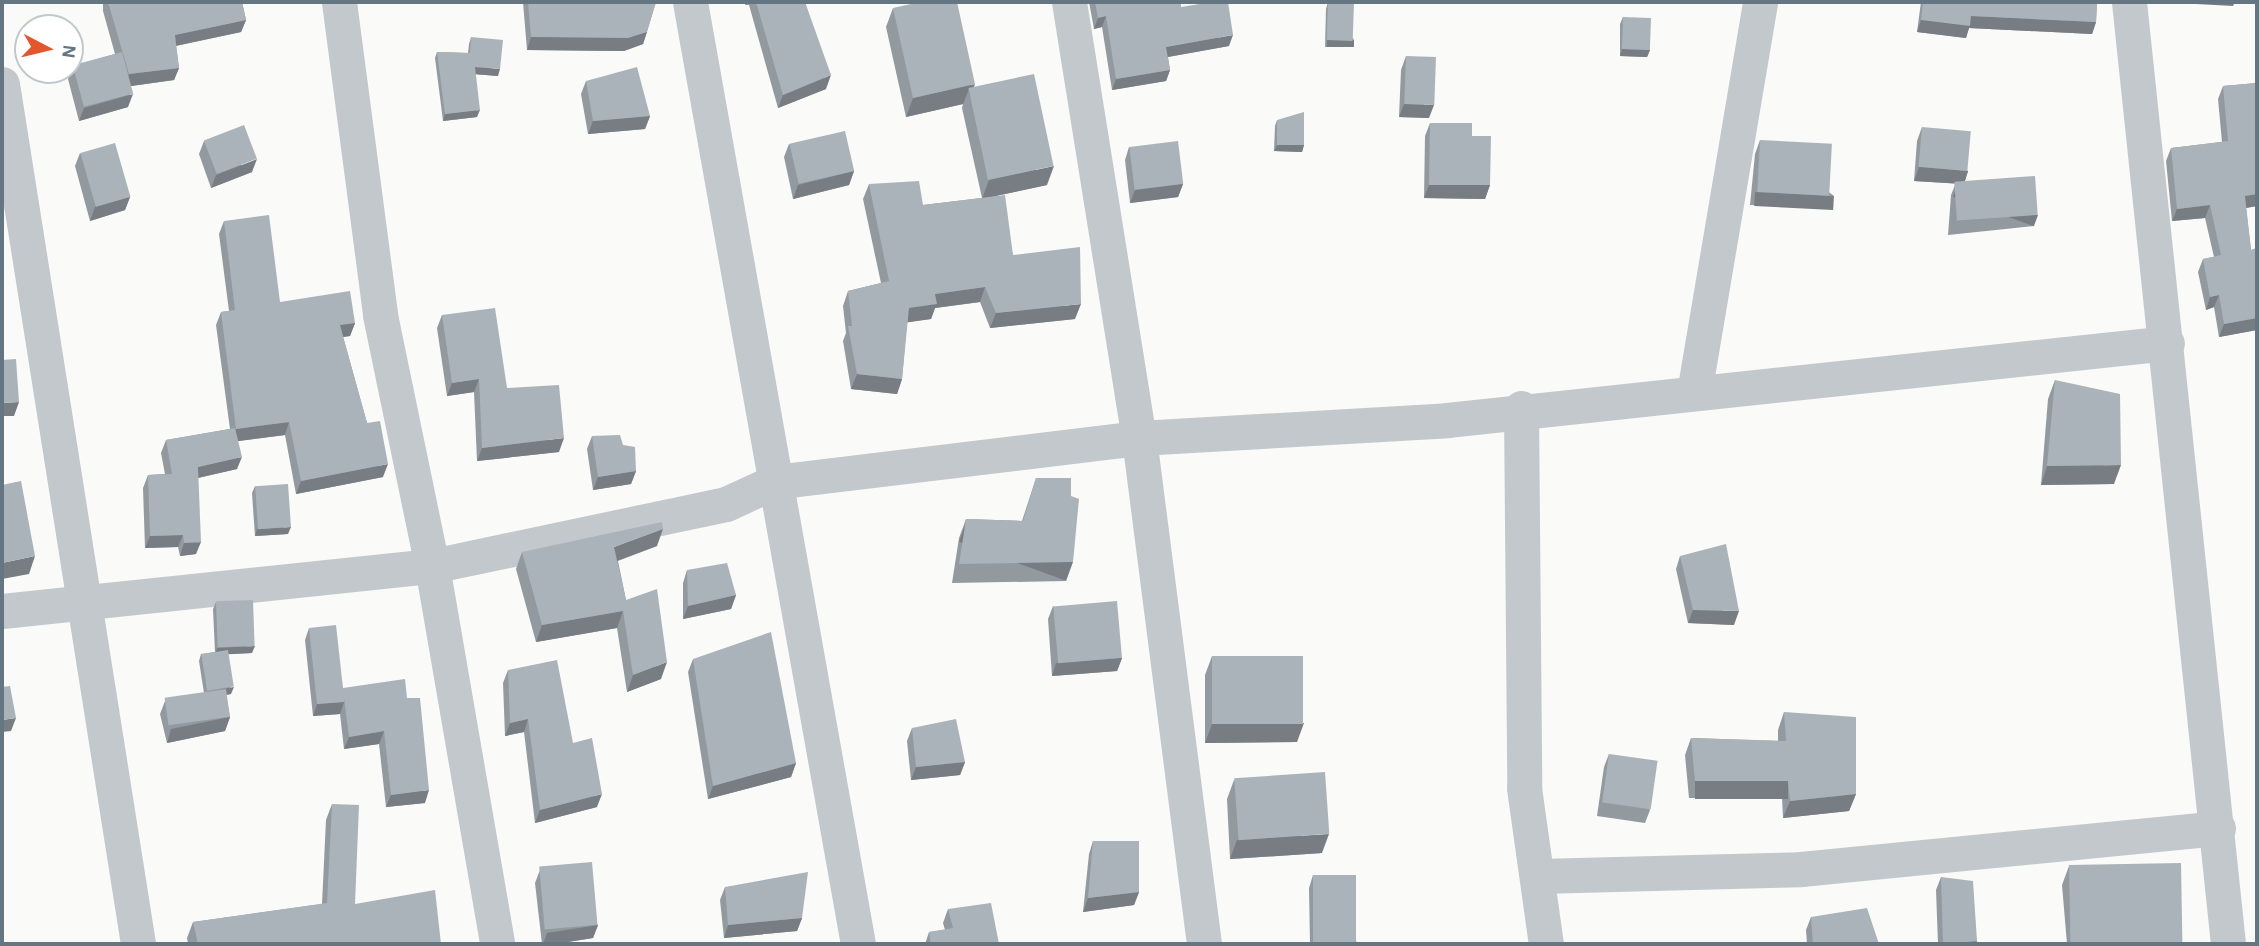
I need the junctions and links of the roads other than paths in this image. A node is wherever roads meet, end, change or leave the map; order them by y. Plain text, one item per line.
1 (339, 2) edge
2 (690, 2) edge
3 (1069, 2) edge
4 (1760, 2) edge
5 (2129, 2) edge
6 (2, 85) edge
7 (2167, 343) junction
8 (1694, 393) junction
9 (1521, 408) junction
10 (1139, 438) junction
11 (775, 482) junction
12 (432, 566) junction
13 (80, 600) junction
14 (2, 611) edge
15 (2218, 828) junction
16 (1539, 876) junction
17 (138, 944) edge
18 (497, 944) edge
19 (858, 944) edge
20 (1205, 944) edge
21 (1546, 944) edge
22 (2228, 944) edge

1 - 12 street
2 - 11 street
3 - 10 street
4 - 8 street
5 - 7 street
6 - 13 street
7 - 8 street
7 - 15 street
8 - 9 street
9 - 10 street
9 - 16 street
10 - 11 street
10 - 20 street
11 - 12 street
11 - 19 street
12 - 13 street
12 - 18 street
13 - 14 street
13 - 17 street
15 - 16 street
15 - 22 street
16 - 21 street

